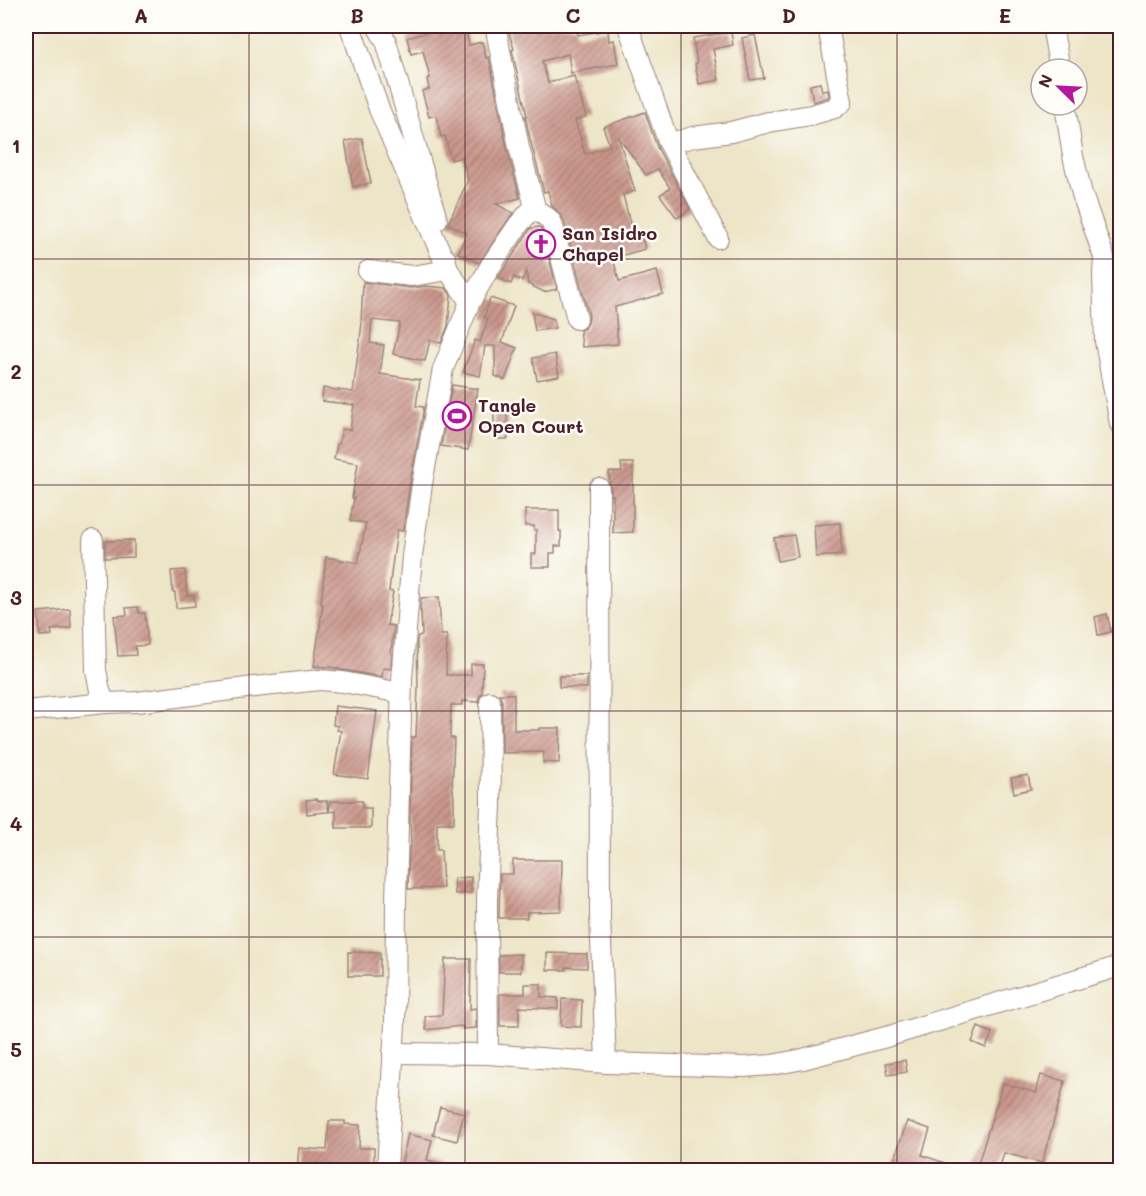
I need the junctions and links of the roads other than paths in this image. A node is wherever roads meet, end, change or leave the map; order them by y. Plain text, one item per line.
1 (350, 26) edge
2 (377, 26) edge
3 (494, 26) edge
4 (628, 26) edge
5 (828, 26) edge
6 (1052, 26) edge
7 (1058, 57) edge
8 (1067, 117) edge
9 (668, 141) junction
10 (533, 208) junction
11 (718, 237) dead end
12 (1112, 251) edge
13 (448, 270) junction
14 (368, 272) dead end
15 (470, 302) junction
16 (577, 319) dead end
17 (1120, 424) edge
18 (599, 489) dead end
19 (93, 540) dead end
20 (401, 693) junction
21 (490, 702) dead end
22 (105, 703) junction
23 (26, 711) edge
24 (1120, 966) edge
25 (393, 1053) junction
26 (488, 1054) junction
27 (606, 1063) junction
28 (387, 1170) edge

1 - 13 street
2 - 13 street
3 - 10 street
4 - 9 street
5 - 9 street
6 - 7 street
8 - 12 street
9 - 11 street
10 - 15 street
10 - 16 street
12 - 17 street
13 - 14 street
13 - 15 street
15 - 20 street
18 - 27 street
19 - 22 street
20 - 22 street
20 - 25 street
21 - 26 street
22 - 23 street
24 - 27 street
25 - 26 street
25 - 28 street
26 - 27 street

